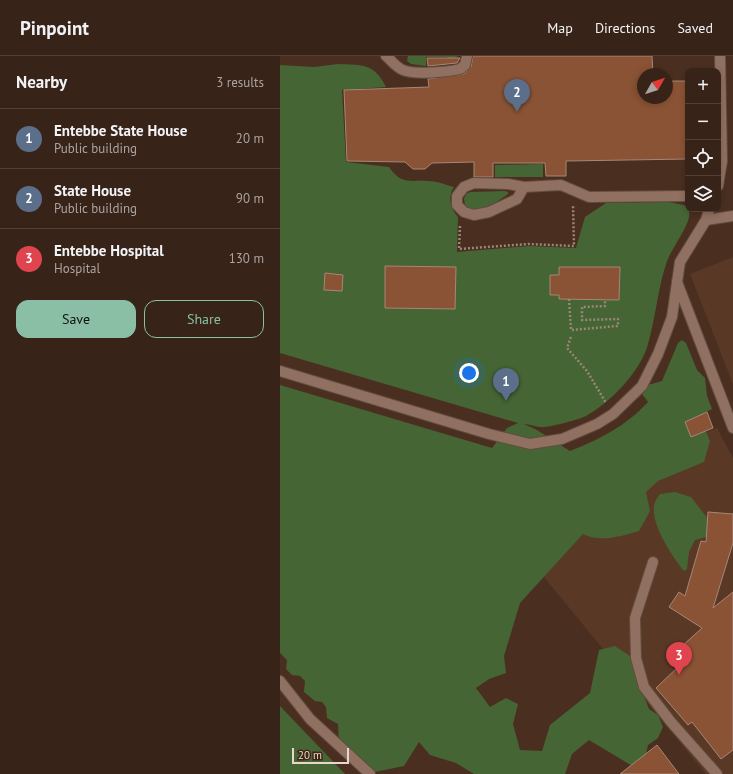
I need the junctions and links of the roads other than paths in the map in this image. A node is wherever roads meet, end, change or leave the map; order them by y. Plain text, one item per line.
1 (386, 56) edge
2 (468, 56) edge
3 (720, 56) edge
4 (720, 176) edge
5 (524, 187) junction
6 (685, 196) edge
7 (708, 212) edge
8 (733, 216) edge
9 (706, 220) junction
10 (677, 282) junction
11 (280, 371) edge
12 (733, 428) edge
13 (653, 562) dead end
14 (280, 681) edge
15 (368, 772) edge
16 (717, 774) edge

1 - 2 street
3 - 4 street
5 - 5 street
5 - 6 street
7 - 9 street
8 - 9 street
9 - 10 street
10 - 11 street
10 - 12 street
13 - 16 street
14 - 15 street

